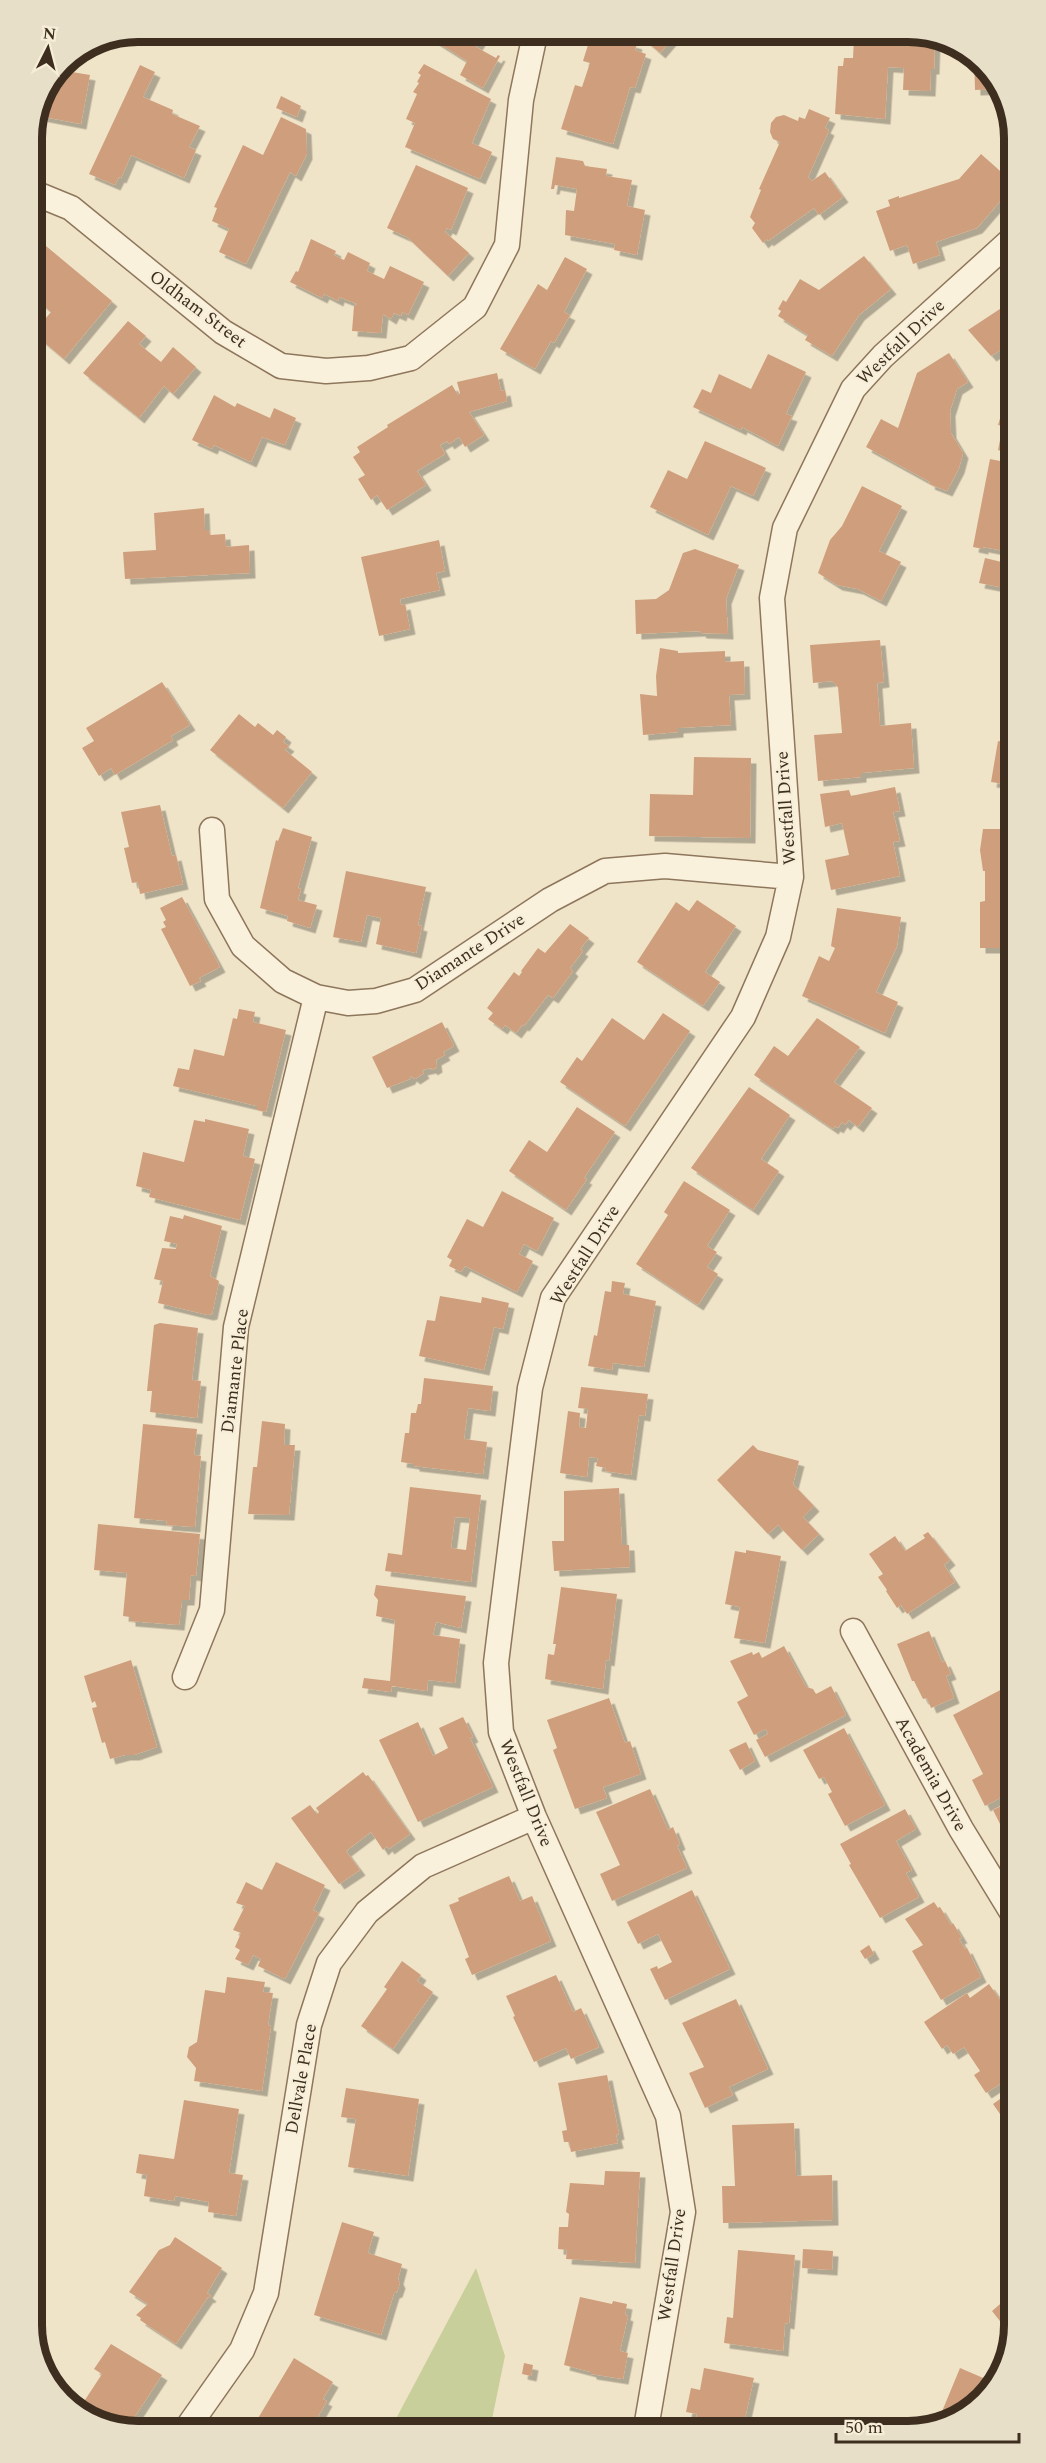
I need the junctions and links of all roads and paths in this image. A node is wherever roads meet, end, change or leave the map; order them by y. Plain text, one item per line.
1 (533, 42) edge
2 (42, 196) edge
3 (1004, 247) edge
4 (212, 830) dead end
5 (791, 877) junction
6 (316, 997) junction
7 (853, 1631) dead end
8 (185, 1677) dead end
9 (534, 1817) junction
10 (1004, 1899) edge
11 (192, 2421) edge
12 (647, 2421) edge

1 - 2 street, Oldham Street
3 - 5 street, Westfall Drive
4 - 6 street, Diamante Drive
5 - 6 street, Diamante Drive
5 - 9 street, Westfall Drive
6 - 8 street, Diamante Place
7 - 10 street, Academia Drive
9 - 11 street, Dellvale Place
9 - 12 street, Westfall Drive

